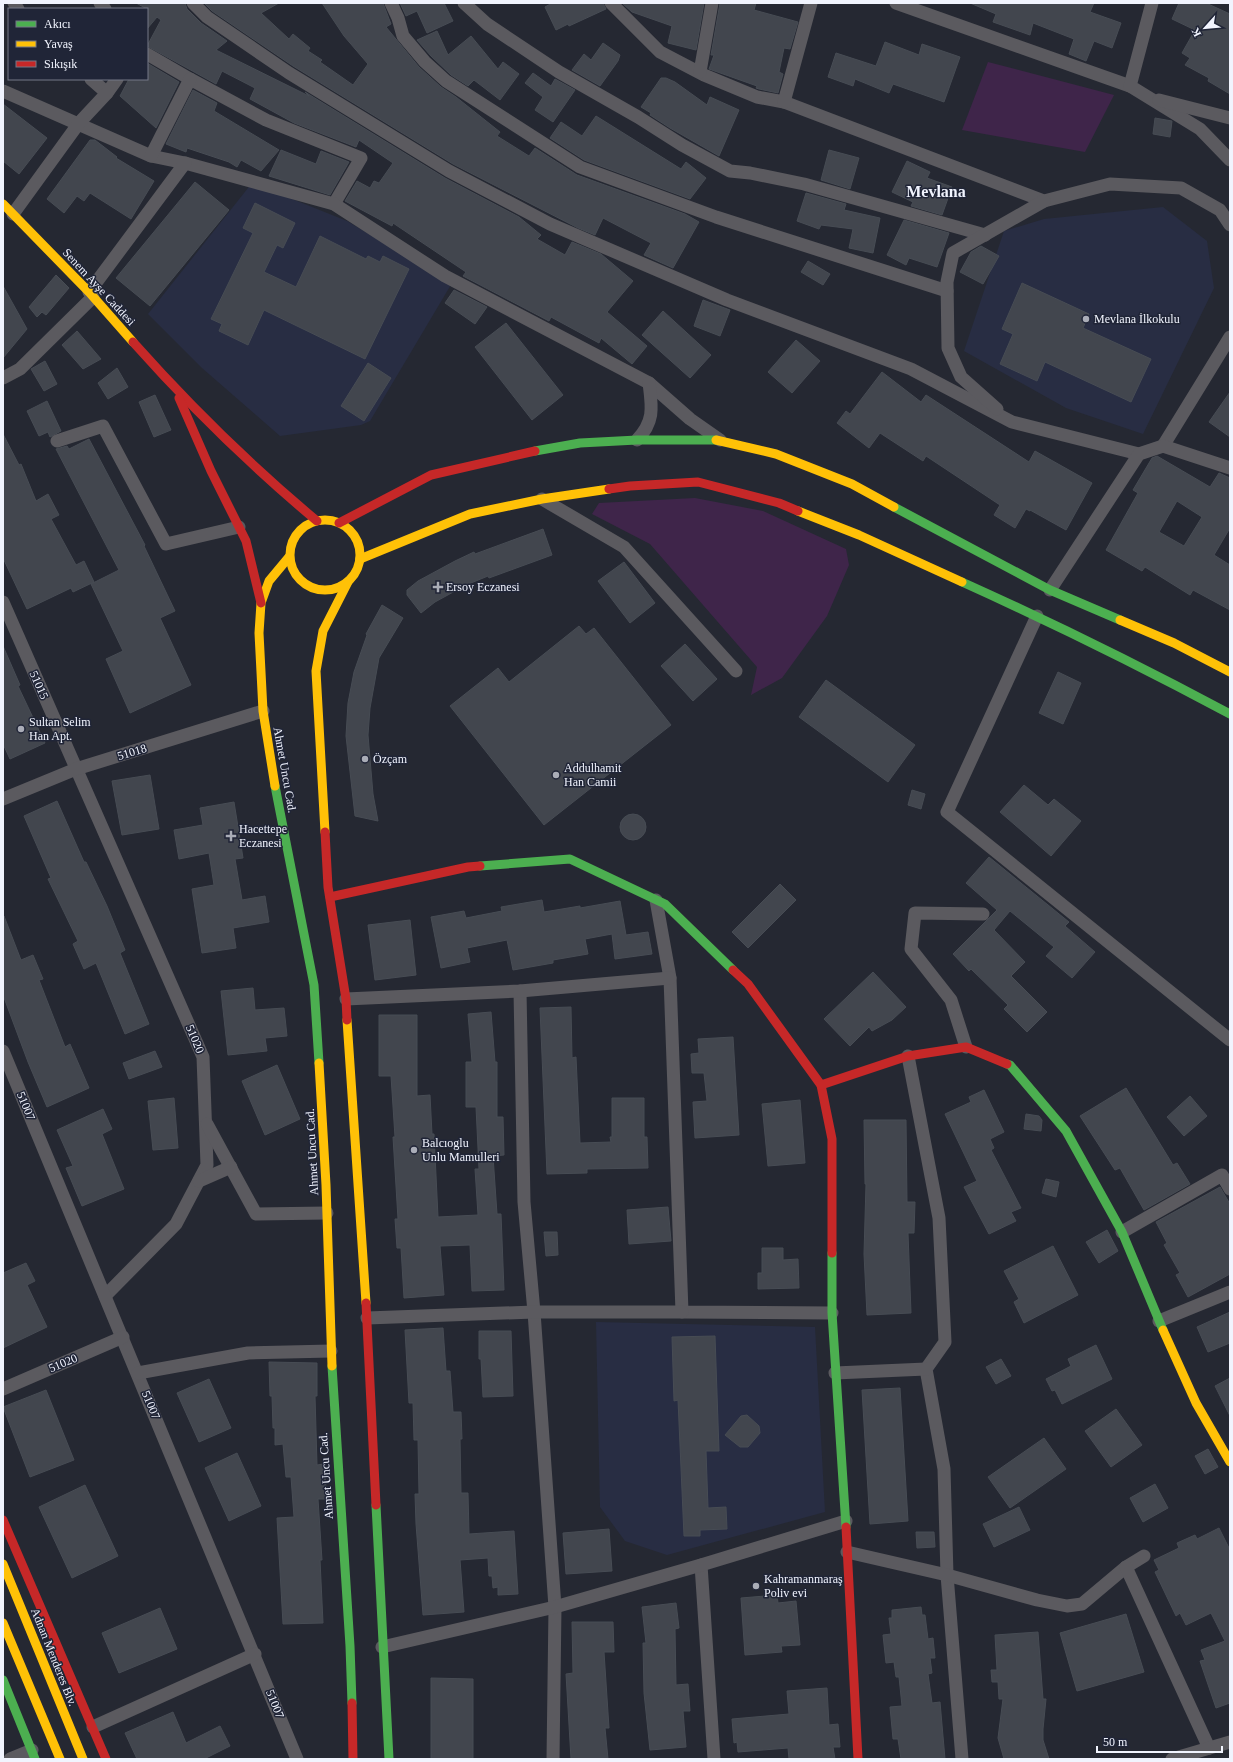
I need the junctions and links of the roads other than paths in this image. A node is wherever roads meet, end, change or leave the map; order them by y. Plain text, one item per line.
1 (193, 3) edge
2 (391, 3) edge
3 (464, 3) edge
4 (611, 3) edge
5 (712, 3) edge
6 (811, 3) edge
7 (896, 3) edge
8 (1152, 3) edge
9 (148, 55) edge
10 (700, 72) junction
11 (190, 79) junction
12 (92, 80) edge
13 (116, 80) edge
14 (1130, 86) junction
15 (3, 91) edge
16 (107, 93) junction
17 (1146, 96) junction
18 (784, 102) junction
19 (1230, 118) edge
20 (79, 123) junction
21 (151, 156) junction
22 (1230, 160) edge
23 (185, 163) junction
24 (1044, 201) junction
25 (3, 204) edge
26 (334, 204) junction
27 (13, 214) junction
28 (1230, 225) edge
29 (985, 235) junction
30 (947, 291) junction
31 (91, 295) junction
32 (1230, 337) edge
33 (3, 378) edge
34 (649, 383) junction
35 (175, 389) junction
36 (1012, 422) junction
37 (637, 440) junction
38 (720, 440) junction
39 (57, 441) dead end
40 (1163, 446) junction
41 (1139, 454) junction
42 (1230, 468) edge
43 (542, 499) junction
44 (317, 521) junction
45 (339, 523) junction
46 (239, 527) junction
47 (289, 557) junction
48 (360, 559) junction
49 (348, 582) junction
50 (1050, 590) junction
51 (3, 602) edge
52 (261, 603) junction
53 (1037, 616) junction
54 (736, 671) dead end
55 (1230, 672) edge
56 (263, 711) junction
57 (1230, 714) edge
58 (76, 769) junction
59 (3, 799) edge
60 (330, 897) junction
61 (656, 900) junction
62 (983, 914) dead end
63 (670, 978) junction
64 (520, 991) junction
65 (346, 999) junction
66 (1230, 1040) edge
67 (966, 1047) junction
68 (3, 1051) edge
69 (908, 1056) junction
70 (821, 1085) junction
71 (205, 1120) junction
72 (231, 1167) junction
73 (199, 1181) junction
74 (1230, 1189) edge
75 (328, 1213) junction
76 (1122, 1232) junction
77 (1230, 1292) edge
78 (105, 1296) junction
79 (534, 1312) junction
80 (682, 1312) junction
81 (832, 1312) junction
82 (367, 1318) junction
83 (1159, 1321) junction
84 (123, 1337) junction
85 (330, 1351) junction
86 (926, 1369) junction
87 (138, 1373) junction
88 (835, 1373) junction
89 (3, 1389) edge
90 (1230, 1462) edge
91 (3, 1520) edge
92 (846, 1521) junction
93 (847, 1552) junction
94 (1144, 1556) dead end
95 (3, 1564) edge
96 (701, 1565) junction
97 (1126, 1567) junction
98 (947, 1575) junction
99 (555, 1606) junction
100 (3, 1623) edge
101 (382, 1646) junction
102 (254, 1654) junction
103 (3, 1680) edge
104 (93, 1727) junction
105 (1230, 1742) edge
106 (1209, 1748) junction
107 (33, 1754) edge
108 (10, 1759) edge
109 (60, 1759) edge
110 (83, 1759) edge
111 (106, 1759) edge
112 (297, 1759) edge
113 (353, 1759) edge
114 (389, 1759) edge
115 (553, 1759) edge
116 (714, 1759) edge
117 (858, 1759) edge
118 (962, 1759) edge
119 (1172, 1759) edge

1 - 36 street
2 - 30 street
3 - 29 street
4 - 10 street
5 - 10 street
6 - 18 street
7 - 14 street
8 - 14 street
9 - 11 street
10 - 18 street
11 - 21 street
11 - 26 street
12 - 16 street
13 - 16 street
14 - 17 street
15 - 20 street
16 - 20 street
17 - 19 street
17 - 22 street
18 - 24 street
20 - 21 street
20 - 27 street
21 - 23 street
23 - 26 street
23 - 31 street
24 - 28 street
24 - 29 street
25 - 27 main road, Senem Ayşe Caddesi
26 - 34 street
27 - 31 main road, Senem Ayşe Caddesi
29 - 30 street
30 - 36 street
31 - 33 street
31 - 35 main road, Senem Ayşe Caddesi
32 - 40 street
34 - 37 street
34 - 38 street
35 - 44 main road
35 - 46 main road
36 - 41 street
37 - 38 main road
37 - 45 main road
38 - 50 main road
39 - 46 street
40 - 41 street
40 - 42 street
41 - 50 street
43 - 48 main road
43 - 53 main road
43 - 54 street
44 - 45 main road
44 - 47 main road
45 - 48 main road
46 - 52 main road
47 - 49 main road
47 - 52 main road, Ahmet Uncu Cad.
48 - 49 main road
49 - 60 main road
50 - 55 main road
51 - 58 street, 51015
52 - 56 main road, Ahmet Uncu Cad.
53 - 57 main road
53 - 66 street
56 - 58 street, 51018
56 - 75 main road, Ahmet Uncu Cad.
58 - 59 street, 51018
58 - 71 street, 51020
60 - 61 main road
60 - 65 main road
61 - 63 street
61 - 70 main road
62 - 67 street
63 - 64 street
63 - 80 street
64 - 65 street
64 - 79 street
65 - 82 main road
67 - 69 main road
67 - 76 main road
68 - 78 street, 51007
69 - 70 main road
69 - 86 street
70 - 81 main road
71 - 72 street
71 - 73 street, 51020
72 - 73 street
72 - 75 street
73 - 78 street, 51020
74 - 76 street
75 - 85 main road, Ahmet Uncu Cad.
76 - 83 main road
77 - 83 street
78 - 84 street, 51007
79 - 80 street
79 - 82 street
79 - 99 street
80 - 81 street
81 - 88 main road
82 - 101 main road
83 - 90 main road
84 - 87 street, 51007
84 - 89 street, 51020
85 - 87 street
85 - 113 main road, Ahmet Uncu Cad.
86 - 88 street
86 - 98 street
87 - 102 street, 51007
88 - 92 main road
91 - 104 main road
92 - 93 main road
92 - 96 street
93 - 98 street
93 - 117 main road
94 - 97 street
95 - 110 main road, Adnan Menderes Blv.
96 - 99 street
96 - 116 street
97 - 98 street
97 - 106 street
98 - 118 street
99 - 101 street
99 - 115 street
100 - 109 main road
101 - 114 main road
102 - 104 street
102 - 112 street, 51007
103 - 107 main road
104 - 111 main road
105 - 106 street
106 - 119 street
107 - 108 street

